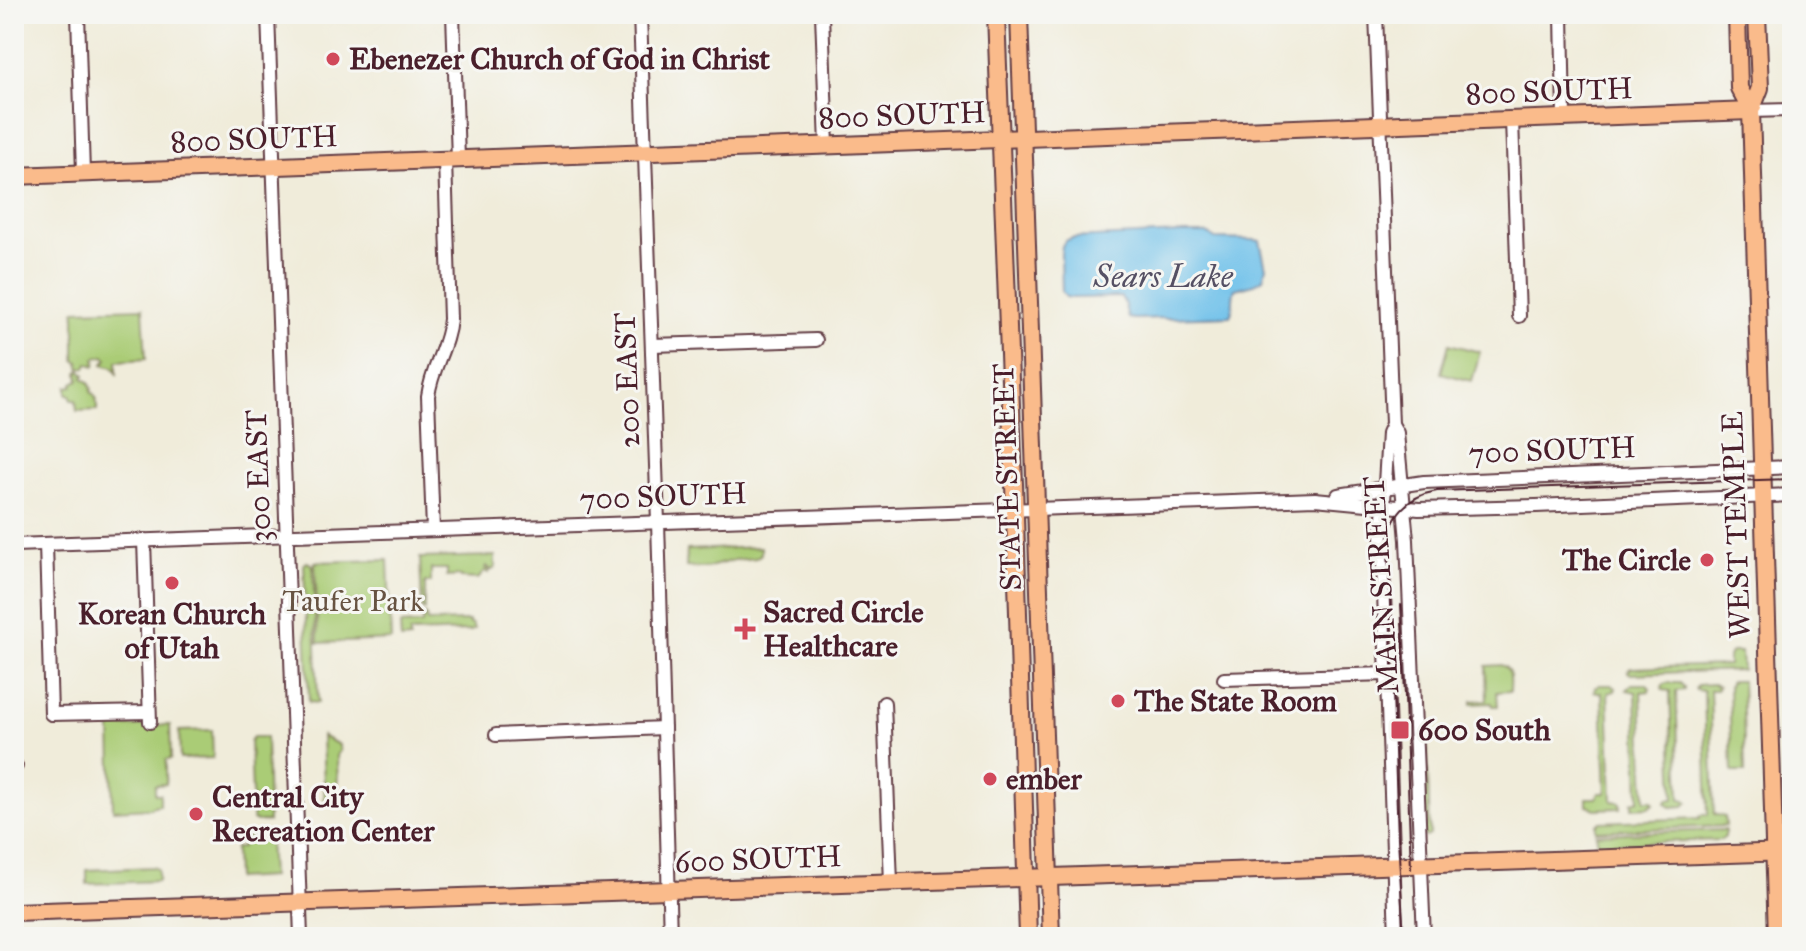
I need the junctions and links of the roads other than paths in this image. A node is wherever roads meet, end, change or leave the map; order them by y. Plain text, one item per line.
1 (78, 14) edge
2 (268, 14) edge
3 (453, 14) edge
4 (640, 14) edge
5 (822, 14) edge
6 (996, 14) edge
7 (1019, 14) edge
8 (1376, 14) edge
9 (1562, 14) edge
10 (1737, 14) edge
11 (1757, 14) edge
12 (1792, 110) edge
13 (1751, 111) junction
14 (1564, 118) junction
15 (1512, 120) junction
16 (1380, 126) junction
17 (1025, 139) junction
18 (1001, 140) junction
19 (827, 146) junction
20 (645, 153) junction
21 (451, 160) junction
22 (273, 166) junction
23 (83, 173) junction
24 (14, 176) edge
25 (1519, 316) dead end
26 (816, 340) dead end
27 (652, 345) junction
28 (1392, 424) junction
29 (1792, 467) edge
30 (1763, 468) junction
31 (1402, 485) junction
32 (1385, 488) junction
33 (1764, 495) junction
34 (1792, 495) edge
35 (1315, 499) junction
36 (1384, 504) junction
37 (1403, 507) junction
38 (1036, 508) junction
39 (1014, 509) junction
40 (658, 522) junction
41 (433, 530) junction
42 (286, 535) junction
43 (144, 540) junction
44 (46, 544) junction
45 (14, 545) edge
46 (1387, 674) junction
47 (1224, 679) dead end
48 (884, 703) dead end
49 (664, 728) junction
50 (496, 735) dead end
51 (1775, 852) junction
52 (1792, 852) edge
53 (1421, 863) junction
54 (1393, 864) junction
55 (1049, 876) junction
56 (1026, 877) junction
57 (891, 883) junction
58 (668, 890) junction
59 (300, 902) junction
60 (14, 912) edge
61 (301, 937) edge
62 (670, 937) edge
63 (1028, 937) edge
64 (1051, 937) edge
65 (1396, 937) edge
66 (1424, 937) edge
67 (1777, 937) edge

1 - 23 street
2 - 22 street, 300 EAST
3 - 21 street
4 - 20 street, 200 EAST
5 - 19 street
6 - 18 main road, STATE STREET
7 - 17 main road, STATE STREET
8 - 16 street, MAIN STREET
9 - 14 street
10 - 13 main road, WEST TEMPLE
11 - 13 main road, WEST TEMPLE
12 - 13 street, 800 SOUTH
13 - 14 main road, 800 SOUTH
13 - 30 main road, WEST TEMPLE
14 - 15 main road, 800 SOUTH
15 - 16 main road, 800 SOUTH
15 - 25 street
16 - 17 main road, 800 SOUTH
16 - 28 street, MAIN STREET
17 - 18 main road, 800 SOUTH
17 - 38 main road, STATE STREET
18 - 19 main road, 800 SOUTH
18 - 39 main road, STATE STREET
19 - 20 main road, 800 SOUTH
20 - 21 main road, 800 SOUTH
20 - 27 street, 200 EAST
21 - 22 main road, 800 SOUTH
21 - 41 street
22 - 23 main road, 800 SOUTH
22 - 42 street, 300 EAST
23 - 24 main road, 800 SOUTH
26 - 27 street
27 - 40 street, 200 EAST
28 - 31 street, MAIN STREET
28 - 32 street, MAIN STREET
29 - 30 street, 700 SOUTH
30 - 31 street, 700 SOUTH
30 - 33 main road, WEST TEMPLE
31 - 32 street, 700 SOUTH
31 - 37 street, MAIN STREET
32 - 35 street, 700 SOUTH
32 - 36 street, MAIN STREET
33 - 34 street, 700 SOUTH
33 - 37 street, 700 SOUTH
33 - 51 main road, WEST TEMPLE
35 - 36 street, 700 SOUTH
35 - 38 street, 700 SOUTH
36 - 37 street, 700 SOUTH
36 - 46 street, MAIN STREET
37 - 53 street, MAIN STREET
38 - 39 street, 700 SOUTH
38 - 55 main road, STATE STREET
39 - 40 street, 700 SOUTH
39 - 56 main road, STATE STREET
40 - 41 street, 700 SOUTH
40 - 49 street, 200 EAST
41 - 42 street, 700 SOUTH
42 - 43 street, 700 SOUTH
42 - 59 street, 300 EAST
43 - 44 street, 700 SOUTH
43 - 44 street
44 - 45 street, 700 SOUTH
46 - 47 street
46 - 54 street, MAIN STREET
48 - 57 street
49 - 50 street
49 - 58 street, 200 EAST
51 - 52 main road, 600 SOUTH
51 - 53 main road, 600 SOUTH
51 - 67 main road, WEST TEMPLE
53 - 54 main road, 600 SOUTH
53 - 66 street, MAIN STREET
54 - 55 main road, 600 SOUTH
54 - 65 street, MAIN STREET
55 - 56 main road, 600 SOUTH
55 - 64 main road, STATE STREET
56 - 57 main road, 600 SOUTH
56 - 63 main road, STATE STREET
57 - 58 main road, 600 SOUTH
58 - 59 main road, 600 SOUTH
58 - 62 street, 200 EAST
59 - 60 main road, 600 SOUTH
59 - 61 street, 300 EAST

